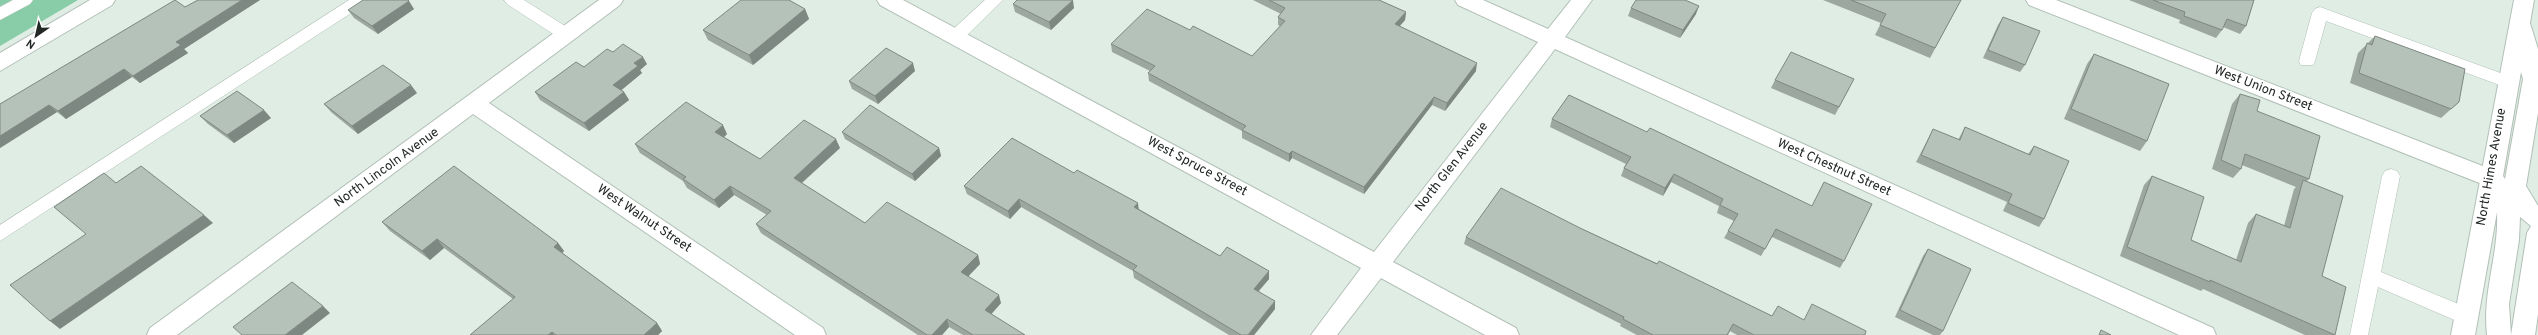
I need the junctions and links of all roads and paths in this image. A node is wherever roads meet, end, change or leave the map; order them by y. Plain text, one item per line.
1 (25, 0) edge
2 (105, 0) edge
3 (360, 0) edge
4 (512, 0) edge
5 (614, 0) edge
6 (886, 0) edge
7 (995, 0) edge
8 (1464, 0) edge
9 (1582, 0) edge
10 (2036, 0) edge
11 (2524, 0) edge
12 (0, 14) edge
13 (2520, 22) junction
14 (567, 34) junction
15 (955, 37) junction
16 (1552, 40) junction
17 (2307, 61) dead end
18 (0, 62) edge
19 (2508, 82) junction
20 (474, 104) junction
21 (2391, 176) dead end
22 (2490, 178) junction
23 (2538, 219) edge
24 (2538, 233) edge
25 (0, 234) edge
26 (1377, 264) junction
27 (2371, 276) junction
28 (2533, 302) edge
29 (2464, 325) edge
30 (159, 335) edge
31 (814, 335) edge
32 (1323, 335) edge
33 (1508, 335) edge
34 (2204, 335) edge
35 (2359, 335) edge
36 (2499, 335) edge
37 (2523, 335) edge

1 - 12 lane
2 - 18 street
3 - 25 lane
4 - 14 lane
5 - 14 street, North Lincoln Avenue
6 - 15 street, West Spruce Street
7 - 15 lane
8 - 16 street, West Chestnut Street
9 - 16 street, North Glen Avenue
10 - 22 street, West Union Street
11 - 13 street, North Himes Avenue
13 - 19 street, North Himes Avenue
13 - 23 street
14 - 20 street, North Lincoln Avenue
15 - 26 street, West Spruce Street
16 - 26 street, North Glen Avenue
16 - 34 street, West Chestnut Street
17 - 19 lane
19 - 22 street, North Himes Avenue
20 - 30 street, North Lincoln Avenue
20 - 31 street, West Walnut Street
21 - 27 lane
22 - 29 street, North Himes Avenue
22 - 36 street
24 - 28 street
26 - 32 street, North Glen Avenue
26 - 33 street, West Spruce Street
27 - 29 lane
27 - 35 lane
28 - 37 street

